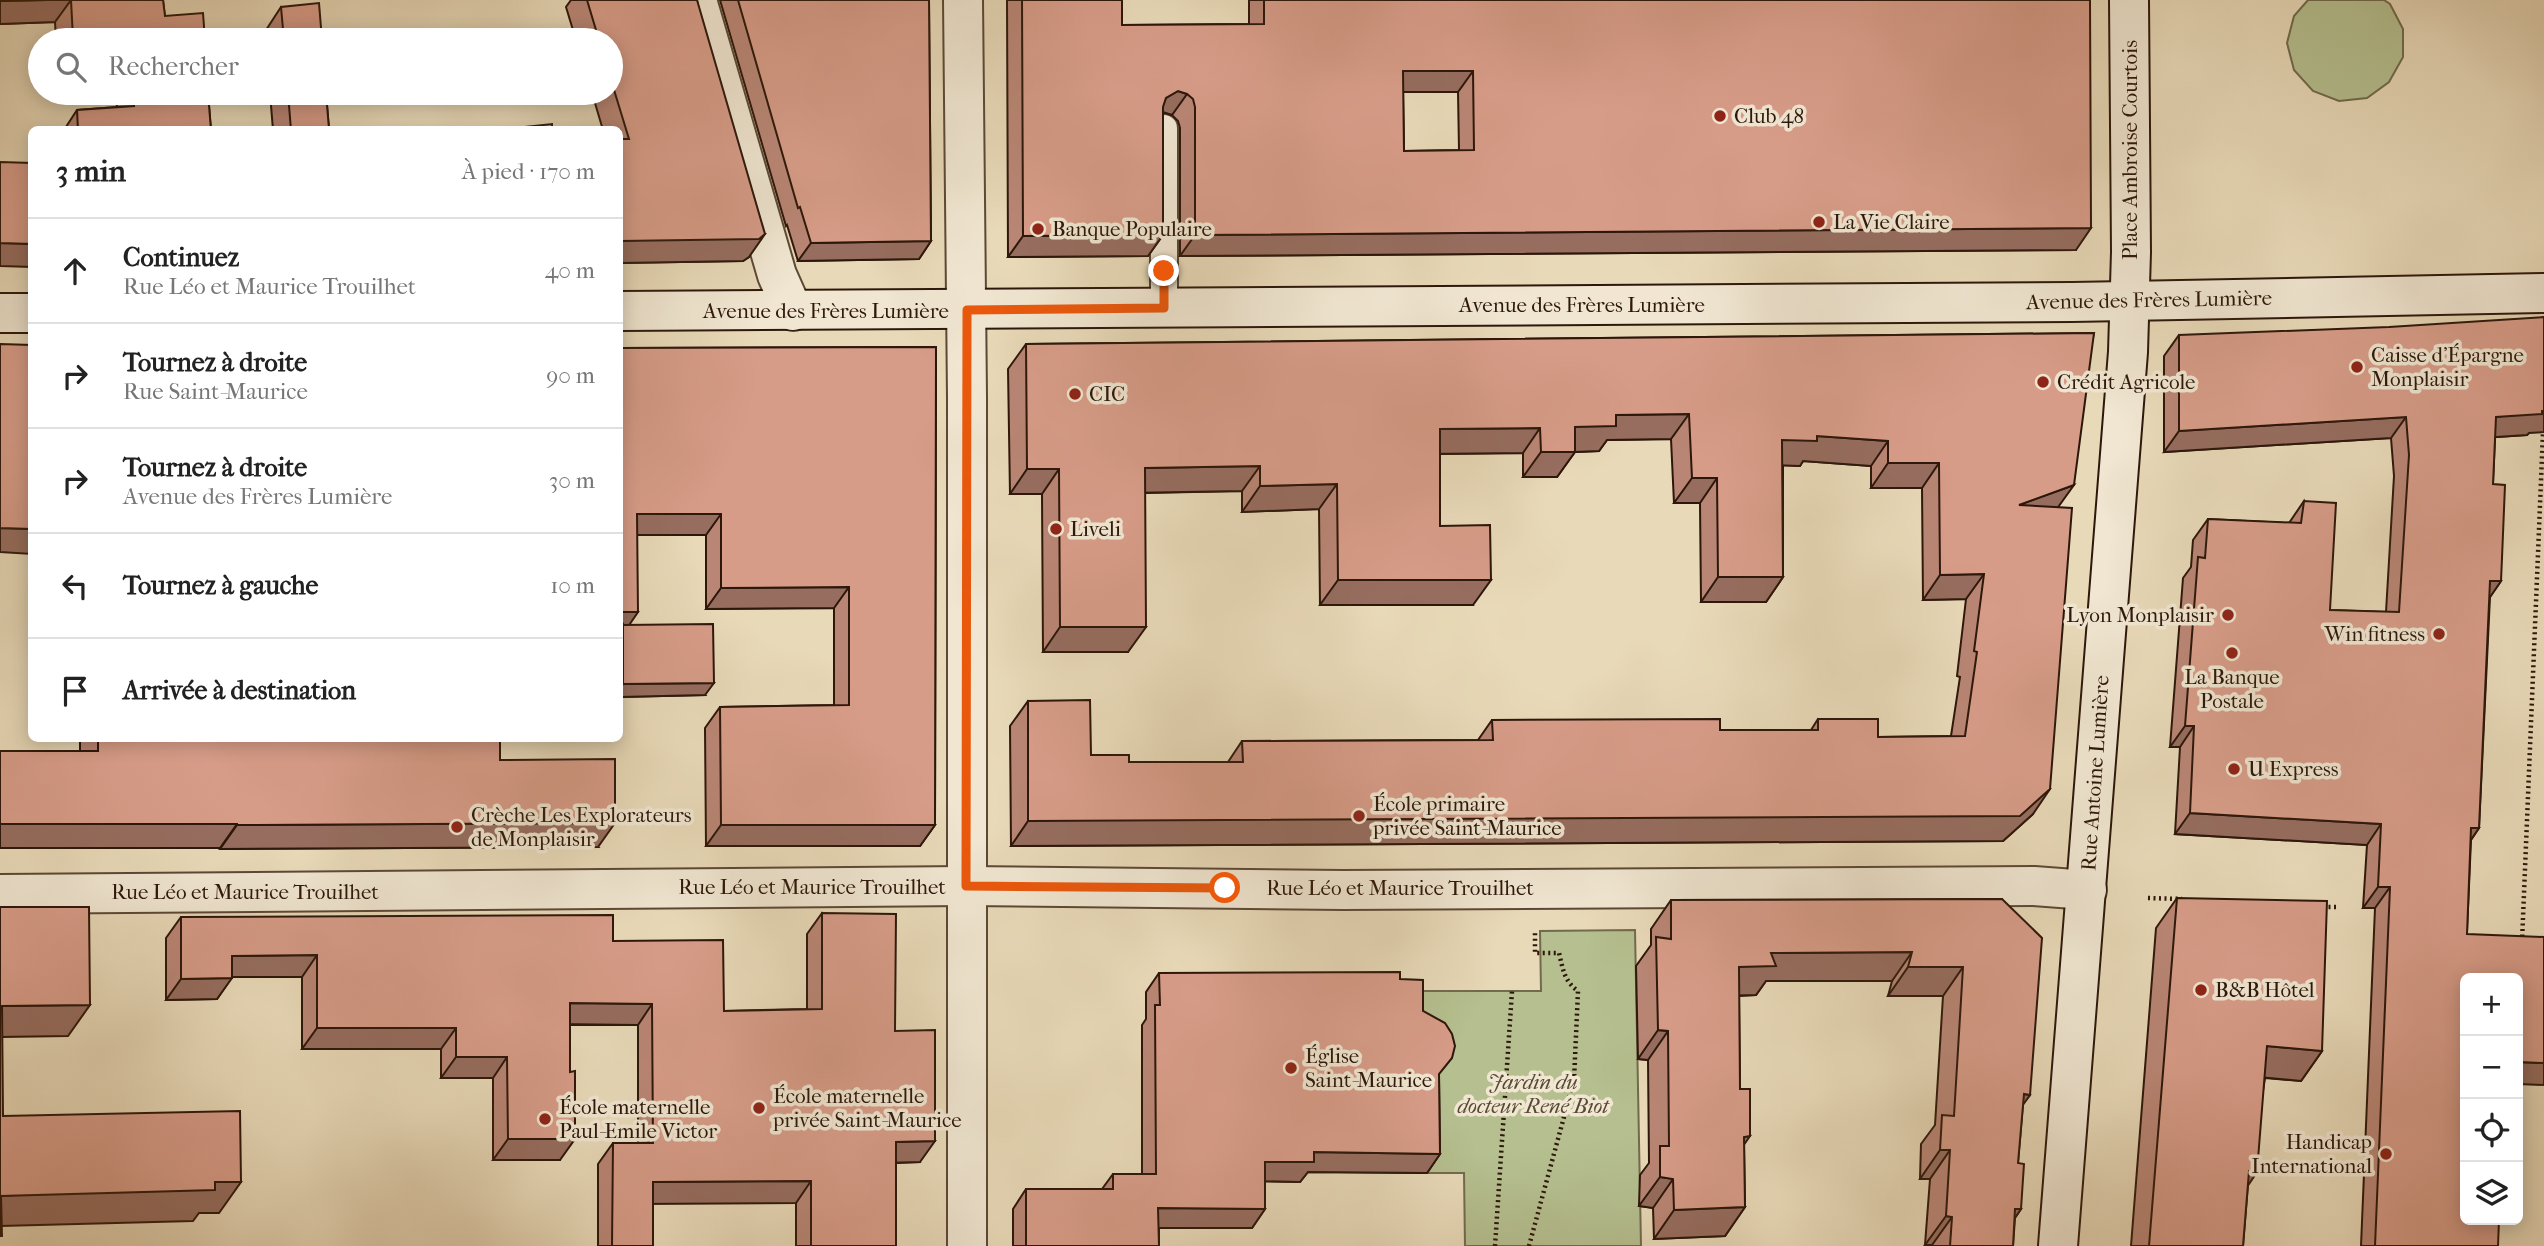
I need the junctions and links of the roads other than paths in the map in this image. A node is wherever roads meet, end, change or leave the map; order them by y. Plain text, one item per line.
1 (697, 0) edge
2 (963, 0) edge
3 (2129, 0) edge
4 (1164, 128) edge
5 (2544, 293) edge
6 (2130, 301) junction
7 (1164, 308) junction
8 (967, 310) junction
9 (623, 311) edge
10 (793, 311) junction
11 (0, 313) edge
12 (28, 313) edge
13 (966, 886) junction
14 (2087, 890) junction
15 (0, 894) edge
16 (967, 1246) edge
17 (2058, 1246) edge

1 - 10 street
2 - 8 street
3 - 6 street, Place Ambroise Courtois
4 - 7 lane
5 - 6 street, Avenue des Frères Lumière
6 - 7 street, Avenue des Frères Lumière
6 - 14 street, Rue Antoine Lumière
7 - 8 street, Avenue des Frères Lumière
8 - 10 street, Avenue des Frères Lumière
8 - 13 street
9 - 10 street, Avenue des Frères Lumière
11 - 12 street
13 - 14 street, Rue Léo et Maurice Trouilhet
13 - 15 street, Rue Léo et Maurice Trouilhet
13 - 16 street
14 - 17 street, Rue Antoine Lumière

